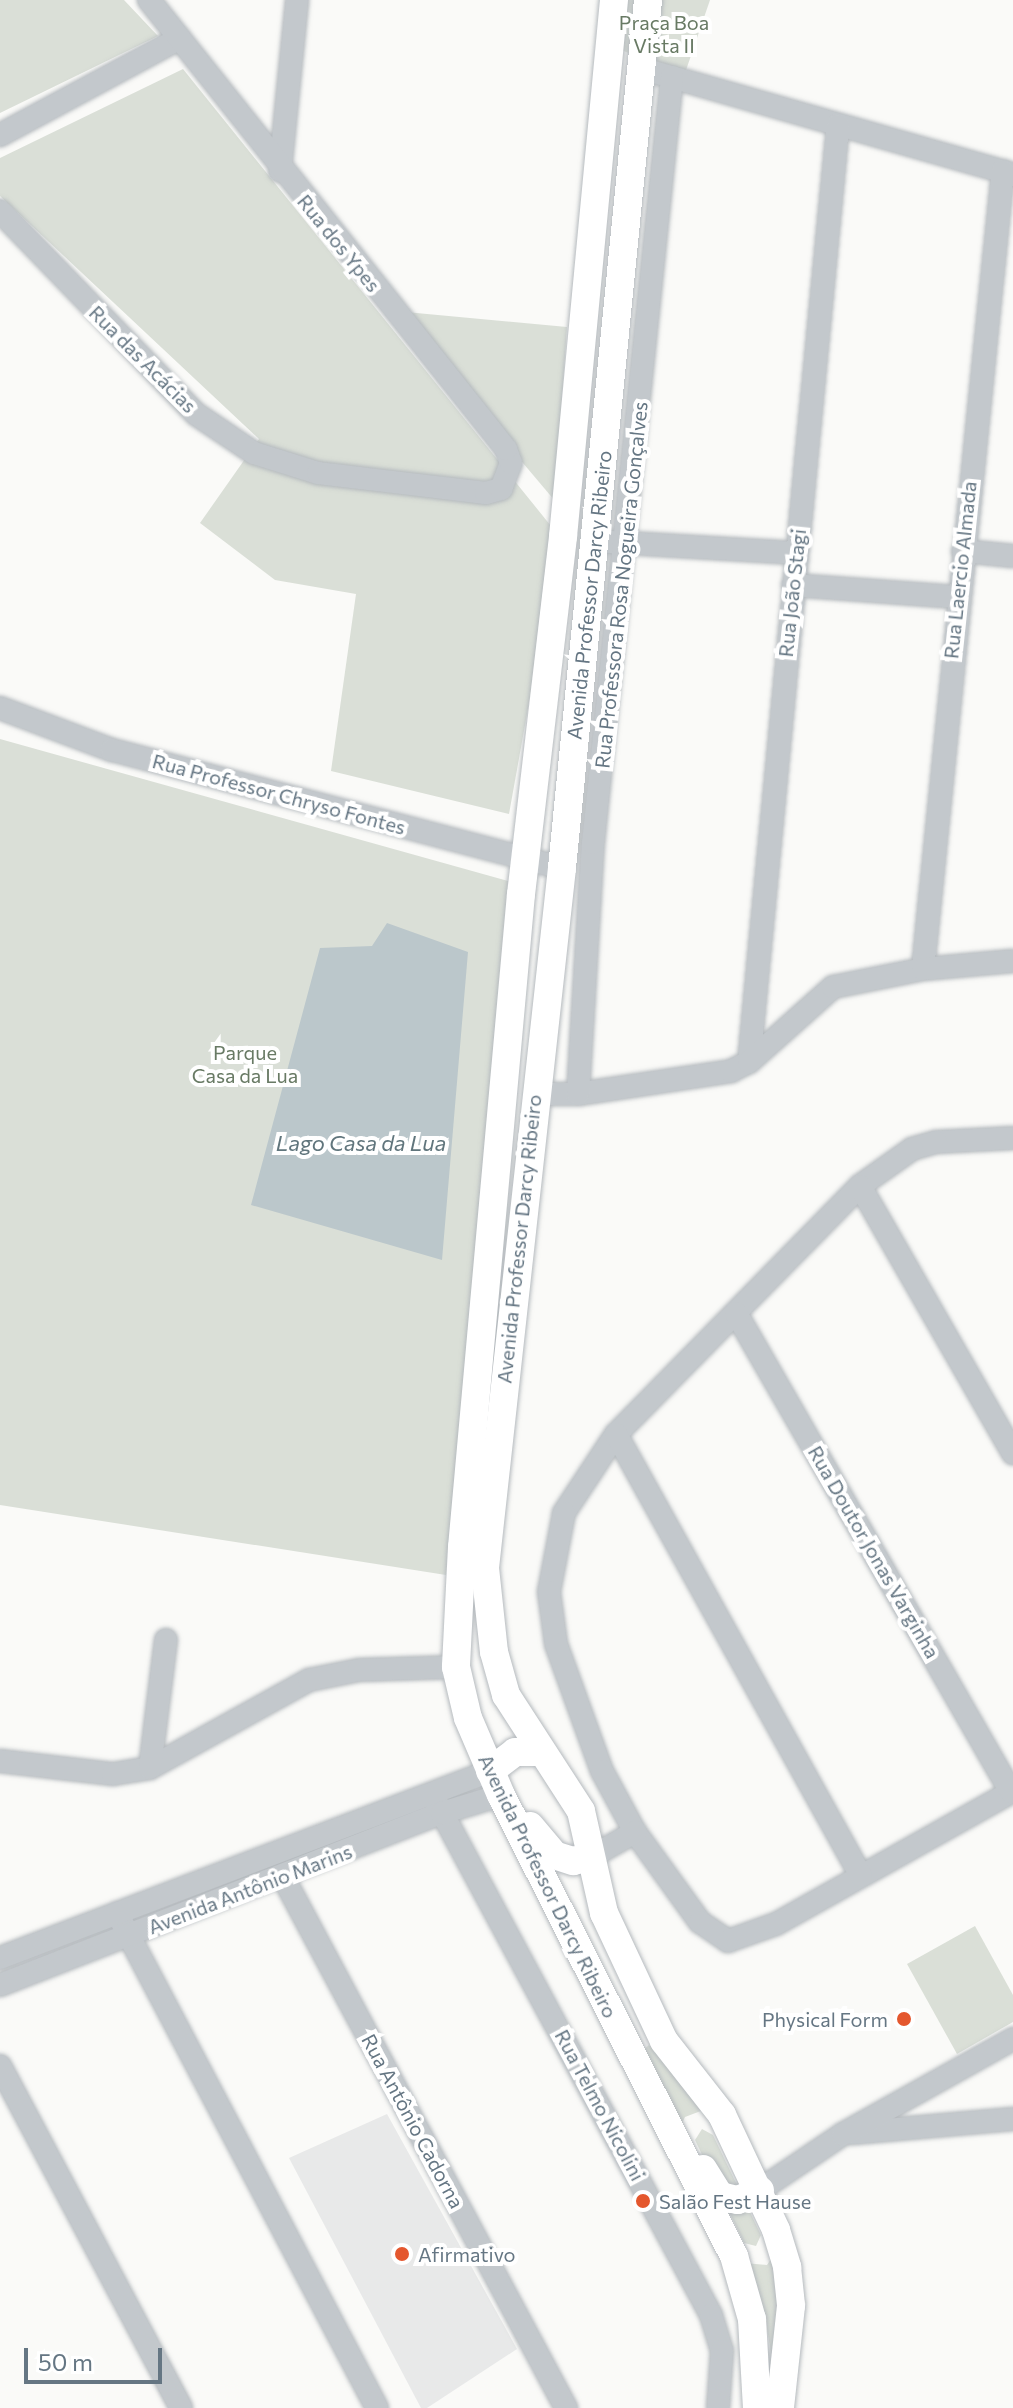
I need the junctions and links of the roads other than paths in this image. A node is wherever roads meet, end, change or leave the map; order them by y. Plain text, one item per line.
1 (149, 0) edge
2 (297, 0) edge
3 (614, 0) edge
4 (648, 0) edge
5 (180, 38) junction
6 (640, 68) junction
7 (672, 77) junction
8 (838, 125) junction
9 (0, 135) edge
10 (280, 171) junction
11 (1008, 173) edge
12 (0, 211) edge
13 (501, 489) joint
14 (594, 541) junction
15 (627, 542) junction
16 (963, 551) junction
17 (796, 553) junction
18 (1013, 556) edge
19 (793, 585) junction
20 (956, 597) junction
21 (0, 708) edge
22 (526, 861) junction
23 (562, 868) junction
24 (1013, 961) edge
25 (923, 969) junction
26 (749, 1062) junction
27 (534, 1094) junction
28 (578, 1094) junction
29 (1013, 1138) edge
30 (860, 1186) junction
31 (736, 1313) junction
32 (616, 1434) junction
33 (1013, 1453) edge
34 (166, 1640) dead end
35 (456, 1667) junction
36 (506, 1695) junction
37 (538, 1752) junction
38 (0, 1761) edge
39 (150, 1768) junction
40 (602, 1771) junction
41 (1012, 1791) edge
42 (500, 1792) junction
43 (574, 1799) junction
44 (437, 1804) junction
45 (635, 1832) junction
46 (591, 1857) junction
47 (861, 1876) junction
48 (283, 1877) junction
49 (117, 1913) junction
50 (126, 1936) junction
51 (0, 1958) edge
52 (0, 1985) edge
53 (1013, 2039) edge
54 (0, 2066) edge
55 (1013, 2119) edge
56 (667, 2127) junction
57 (843, 2134) junction
58 (760, 2190) junction
59 (181, 2408) edge
60 (377, 2408) edge
61 (566, 2408) edge
62 (718, 2408) edge
63 (757, 2408) edge
64 (780, 2408) edge

1 - 5 street, Rua dos Ypes
2 - 10 street
3 - 22 main road, Avenida Professor Darcy Ribeiro
4 - 6 main road, Avenida Professor Darcy Ribeiro
5 - 9 street
5 - 10 street, Rua dos Ypes
6 - 7 street
6 - 14 main road, Avenida Professor Darcy Ribeiro
7 - 8 street
7 - 15 street, Rua Professora Rosa Nogueira Gonçalves
8 - 11 street
8 - 17 street, Rua João Stagi
10 - 13 street, Rua dos Ypes
11 - 16 street, Rua Laercio Almada
12 - 13 street, Rua das Acácias
14 - 15 street
14 - 23 main road, Avenida Professor Darcy Ribeiro
15 - 17 street
15 - 28 street, Rua Professora Rosa Nogueira Gonçalves
16 - 18 street
16 - 20 street, Rua Laercio Almada
17 - 19 street, Rua João Stagi
19 - 20 street
19 - 26 street, Rua João Stagi
20 - 25 street, Rua Laercio Almada
21 - 22 street, Rua Professor Chryso Fontes
22 - 23 street, Rua Professor Chryso Fontes
22 - 35 main road, Avenida Professor Darcy Ribeiro
23 - 27 main road, Avenida Professor Darcy Ribeiro
24 - 25 street
25 - 26 street
26 - 28 street
27 - 28 street
27 - 36 main road, Avenida Professor Darcy Ribeiro
29 - 30 street
30 - 31 street
30 - 33 street
31 - 32 street
31 - 41 street, Rua Doutor Jonas Varginha
32 - 40 street
32 - 47 street
34 - 39 street
35 - 36 main road
35 - 39 street
35 - 42 main road, Avenida Professor Darcy Ribeiro
36 - 37 main road, Avenida Professor Darcy Ribeiro
37 - 42 main road
37 - 43 main road, Avenida Professor Darcy Ribeiro
38 - 39 street
40 - 43 street
40 - 45 street
41 - 47 street
42 - 44 street, Avenida Antônio Marins
42 - 46 main road
42 - 56 main road, Avenida Professor Darcy Ribeiro
43 - 46 main road, Avenida Professor Darcy Ribeiro
44 - 48 street, Avenida Antônio Marins
44 - 49 street, Avenida Antônio Marins
44 - 62 street, Rua Telmo Nicolini
45 - 46 street
45 - 47 street
46 - 58 main road, Avenida Professor Darcy Ribeiro
48 - 50 street, Avenida Antônio Marins
48 - 61 street, Rua Antônio Cadorna
49 - 50 street
49 - 51 street, Avenida Antônio Marins
50 - 52 street, Avenida Antônio Marins
50 - 60 street
53 - 57 street
54 - 59 street
55 - 57 street
56 - 58 main road
56 - 63 main road, Avenida Professor Darcy Ribeiro
57 - 58 street
58 - 64 main road, Avenida Professor Darcy Ribeiro

